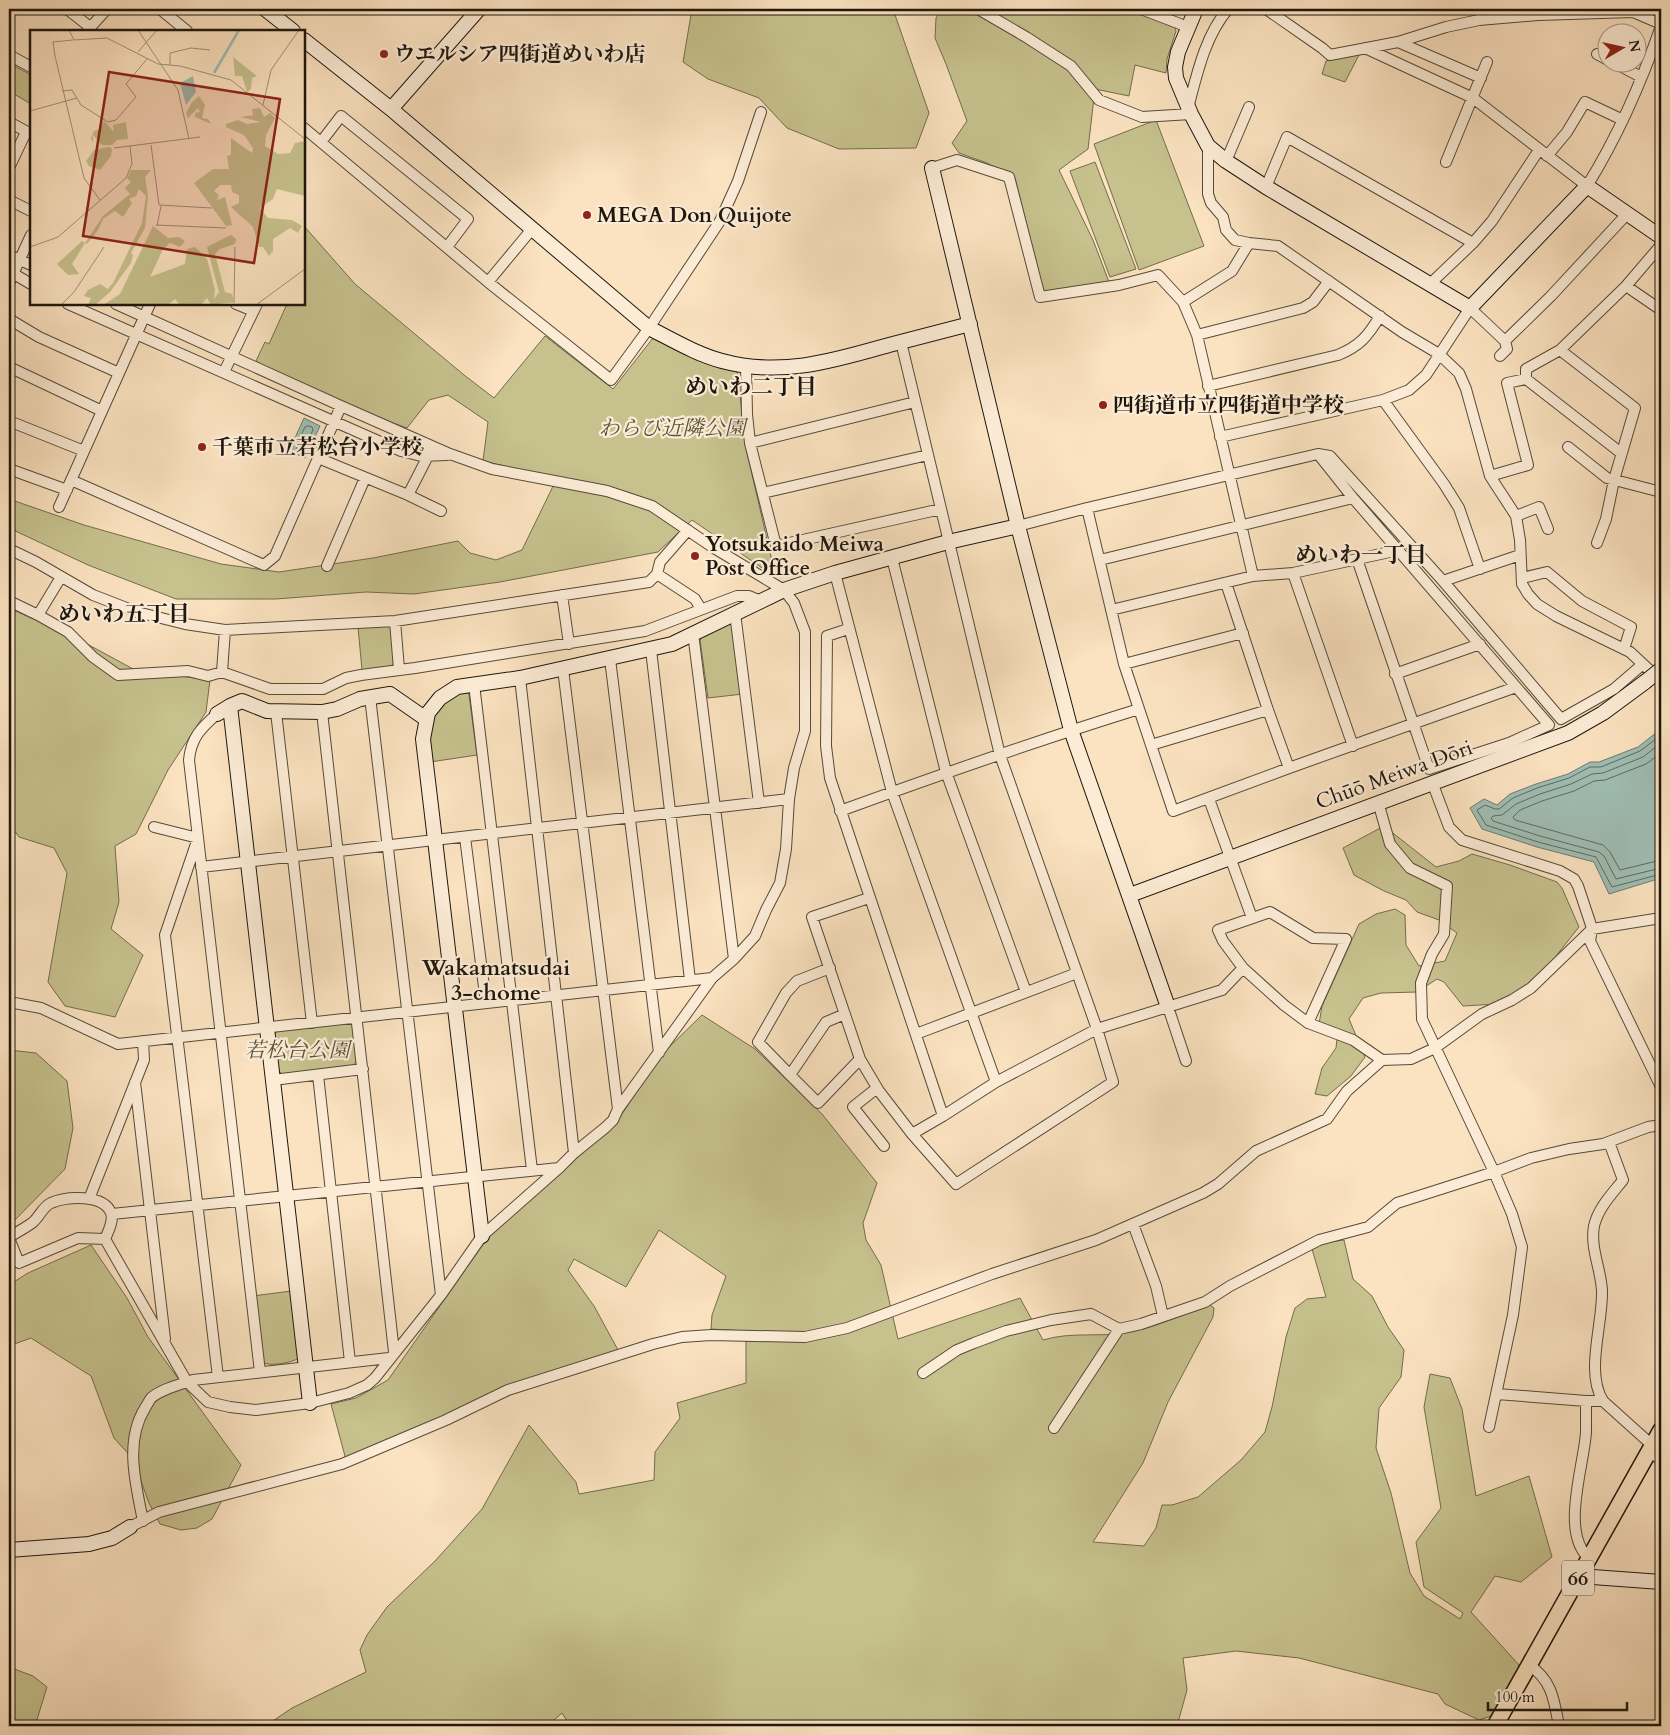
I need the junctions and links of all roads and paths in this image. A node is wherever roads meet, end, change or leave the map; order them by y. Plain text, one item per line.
1 (67, 9) edge
2 (107, 9) edge
3 (160, 9) edge
4 (265, 9) edge
5 (478, 9) edge
6 (978, 9) edge
7 (1140, 9) edge
8 (1196, 9) edge
9 (1228, 9) edge
10 (1266, 9) edge
11 (1486, 9) edge
12 (1479, 20) junction
13 (1661, 25) edge
14 (1188, 27) junction
15 (88, 29) edge
16 (186, 30) edge
17 (292, 30) edge
18 (1398, 42) junction
19 (306, 46) edge
20 (1365, 48) junction
21 (9, 55) edge
22 (1487, 62) dead end
23 (30, 66) edge
24 (1632, 72) edge
25 (1641, 77) junction
26 (1481, 78) junction
27 (1473, 98) junction
28 (1249, 107) dead end
29 (391, 109) junction
30 (1189, 111) junction
31 (760, 112) dead end
32 (1623, 120) junction
33 (9, 122) edge
34 (305, 129) edge
35 (29, 133) edge
36 (321, 142) junction
37 (1208, 146) junction
38 (1543, 153) junction
39 (1226, 161) junction
40 (1446, 162) dead end
41 (9, 168) edge
42 (932, 168) joint
43 (1587, 186) junction
44 (1266, 187) junction
45 (9, 200) edge
46 (30, 210) edge
47 (1627, 214) junction
48 (532, 229) junction
49 (30, 237) edge
50 (1661, 237) edge
51 (1249, 243) junction
52 (1473, 243) junction
53 (1661, 245) edge
54 (446, 247) junction
55 (9, 255) edge
56 (20, 260) junction
57 (30, 265) edge
58 (10, 276) edge
59 (1329, 281) junction
60 (488, 282) junction
61 (30, 284) edge
62 (1430, 284) junction
63 (1626, 286) junction
64 (1182, 302) junction
65 (70, 305) edge
66 (118, 305) edge
67 (150, 305) edge
68 (241, 305) edge
69 (255, 308) edge
70 (1470, 308) junction
71 (1661, 310) edge
72 (1380, 316) junction
73 (144, 317) junction
74 (9, 319) edge
75 (970, 324) junction
76 (649, 328) junction
77 (137, 333) junction
78 (1197, 335) junction
79 (1505, 341) junction
80 (901, 342) junction
81 (1560, 350) junction
82 (1438, 354) junction
83 (232, 356) junction
84 (1500, 356) dead end
85 (746, 365) junction
86 (9, 366) edge
87 (224, 372) junction
88 (119, 373) junction
89 (1526, 379) junction
90 (1208, 386) junction
91 (1383, 400) junction
92 (915, 402) junction
93 (341, 406) junction
94 (102, 411) junction
95 (334, 421) junction
96 (9, 422) edge
97 (1220, 437) junction
98 (750, 443) junction
99 (427, 444) junction
100 (1568, 447) dead end
101 (84, 451) junction
102 (1621, 453) junction
103 (450, 454) junction
104 (1318, 454) junction
105 (428, 456) junction
106 (928, 456) junction
107 (318, 458) junction
108 (9, 469) edge
109 (1228, 476) junction
110 (1490, 476) junction
111 (365, 478) junction
112 (1614, 480) junction
113 (69, 485) junction
114 (1661, 492) edge
115 (763, 493) junction
116 (408, 495) junction
117 (1354, 498) junction
118 (59, 507) dead end
119 (1087, 508) junction
120 (941, 509) junction
121 (441, 511) dead end
122 (1516, 516) junction
123 (1241, 525) junction
124 (1018, 526) junction
125 (1548, 529) dead end
126 (688, 530) junction
127 (948, 542) junction
128 (1597, 543) dead end
129 (9, 550) edge
130 (1399, 550) junction
131 (1520, 556) junction
132 (892, 558) junction
133 (1357, 559) junction
134 (1100, 560) junction
135 (327, 566) dead end
136 (1480, 569) junction
137 (834, 573) junction
138 (1293, 573) junction
139 (657, 574) junction
140 (1253, 576) junction
141 (61, 577) junction
142 (1522, 578) junction
143 (1444, 581) junction
144 (1226, 583) junction
145 (784, 590) junction
146 (562, 595) junction
147 (9, 601) edge
148 (762, 601) junction
149 (701, 609) junction
150 (1111, 610) junction
151 (735, 613) junction
152 (38, 615) junction
153 (395, 621) junction
154 (848, 629) junction
155 (225, 630) junction
156 (693, 633) junction
157 (1243, 633) junction
158 (569, 644) junction
159 (1480, 644) junction
160 (1624, 649) junction
161 (652, 650) junction
162 (610, 659) junction
163 (1124, 664) junction
164 (1643, 664) junction
165 (399, 669) junction
166 (563, 669) junction
167 (222, 672) junction
168 (1661, 673) edge
169 (1396, 674) junction
170 (520, 678) junction
171 (474, 684) junction
172 (1516, 687) junction
173 (370, 697) junction
174 (230, 706) junction
175 (1140, 710) junction
176 (1268, 710) junction
177 (276, 712) junction
178 (322, 712) junction
179 (217, 714) joint
180 (426, 719) junction
181 (1412, 725) junction
182 (1071, 730) junction
183 (1152, 745) junction
184 (1353, 746) junction
185 (1000, 756) junction
186 (1289, 768) junction
187 (946, 772) junction
188 (1432, 782) junction
189 (892, 792) junction
190 (1209, 798) junction
191 (789, 799) junction
192 (759, 802) junction
193 (1378, 802) junction
194 (715, 808) junction
195 (840, 810) junction
196 (670, 813) junction
197 (630, 818) junction
198 (583, 823) junction
199 (154, 827) dead end
200 (537, 829) junction
201 (492, 834) junction
202 (465, 837) junction
203 (198, 838) junction
204 (435, 840) junction
205 (388, 846) junction
206 (338, 851) junction
207 (293, 857) junction
208 (1230, 857) junction
209 (248, 862) junction
210 (201, 867) junction
211 (1130, 895) junction
212 (869, 898) junction
213 (1252, 918) junction
214 (1661, 918) edge
215 (1592, 929) junction
216 (734, 959) junction
217 (830, 968) junction
218 (1243, 968) junction
219 (1077, 973) junction
220 (712, 978) junction
221 (690, 980) junction
222 (650, 984) junction
223 (603, 990) junction
224 (1026, 992) junction
225 (556, 995) junction
226 (512, 1000) junction
227 (9, 1002) edge
228 (486, 1003) junction
229 (455, 1006) junction
230 (1168, 1007) junction
231 (407, 1012) junction
232 (972, 1013) junction
233 (845, 1014) junction
234 (357, 1018) junction
235 (312, 1023) junction
236 (1308, 1024) junction
237 (267, 1028) junction
238 (1096, 1029) junction
239 (221, 1033) junction
240 (916, 1034) junction
241 (177, 1038) junction
242 (143, 1042) junction
243 (1435, 1048) junction
244 (658, 1052) junction
245 (860, 1059) junction
246 (1382, 1060) junction
247 (1186, 1061) dead end
248 (363, 1069) junction
249 (318, 1074) junction
250 (790, 1075) junction
251 (273, 1080) junction
252 (135, 1082) junction
253 (996, 1082) junction
254 (1661, 1087) edge
255 (877, 1088) junction
256 (618, 1109) junction
257 (943, 1116) junction
258 (1661, 1126) edge
259 (912, 1134) junction
260 (1609, 1142) junction
261 (884, 1146) dead end
262 (574, 1153) junction
263 (559, 1168) junction
264 (532, 1170) junction
265 (1494, 1172) junction
266 (475, 1176) junction
267 (427, 1181) junction
268 (376, 1186) junction
269 (331, 1192) junction
270 (286, 1196) junction
271 (89, 1199) junction
272 (240, 1201) junction
273 (197, 1205) junction
274 (151, 1210) junction
275 (112, 1214) junction
276 (1133, 1224) junction
277 (482, 1236) junction
278 (9, 1238) edge
279 (105, 1240) junction
280 (441, 1294) junction
281 (1163, 1316) junction
282 (1119, 1329) junction
283 (165, 1345) junction
284 (392, 1355) junction
285 (350, 1362) junction
286 (306, 1368) junction
287 (260, 1372) junction
288 (923, 1373) dead end
289 (218, 1377) junction
290 (187, 1382) junction
291 (1497, 1394) junction
292 (1586, 1401) junction
293 (1603, 1401) junction
294 (310, 1403) junction
295 (1489, 1427) dead end
296 (1054, 1428) dead end
297 (1661, 1430) edge
298 (1651, 1448) junction
299 (1661, 1461) edge
300 (144, 1521) junction
301 (130, 1527) joint
302 (9, 1550) edge
303 (1589, 1558) junction
304 (1579, 1576) junction
305 (1661, 1582) edge
306 (1529, 1665) junction
307 (1495, 1726) edge
308 (1559, 1726) edge

1 - 15 street
2 - 15 street
3 - 16 street
4 - 17 street
5 - 29 street
6 - 30 street
7 - 14 street
8 - 14 street
9 - 30 street
10 - 20 street
11 - 12 street
12 - 13 street
12 - 18 street
13 - 25 street
14 - 30 street
18 - 20 street
18 - 26 street
19 - 29 street
20 - 27 street
21 - 23 street
22 - 26 street
24 - 25 street
25 - 32 street
26 - 27 street
27 - 38 street
27 - 40 street
28 - 39 street
29 - 48 street
30 - 37 street
31 - 76 street
32 - 38 street
32 - 43 street
33 - 35 street
34 - 36 street
35 - 41 street
36 - 54 street
36 - 54 street
37 - 39 street
37 - 51 street
38 - 43 street
38 - 52 street
39 - 44 street
42 - 64 street
42 - 75 street
43 - 47 street
43 - 70 street
44 - 52 street
44 - 62 street
45 - 46 street
47 - 50 street
47 - 79 street
48 - 60 street
48 - 76 street
49 - 56 street
51 - 59 street
51 - 64 street
52 - 62 street
53 - 63 street
54 - 60 street
55 - 56 street
56 - 57 street
56 - 58 street
58 - 61 street
59 - 72 street
59 - 78 street
60 - 76 street
62 - 70 street
63 - 71 street
63 - 81 street
64 - 78 street
65 - 77 street
66 - 73 street
67 - 73 street
68 - 69 street
69 - 83 street
70 - 79 street
70 - 82 street
72 - 82 street
72 - 90 street
73 - 77 street
73 - 83 street
74 - 88 street
75 - 80 street
75 - 124 street
76 - 85 street
77 - 87 street
77 - 88 street
78 - 90 street
79 - 84 street
80 - 85 street
80 - 92 street
81 - 89 street
81 - 102 street
82 - 91 street
82 - 110 street
83 - 87 street
83 - 93 street
85 - 98 street
86 - 94 street
87 - 95 street
88 - 94 street
89 - 102 street
89 - 110 street
90 - 97 street
91 - 97 street
91 - 136 street
92 - 98 street
92 - 106 street
93 - 95 street
93 - 99 street
94 - 101 street
95 - 105 street
95 - 107 street
96 - 101 street
97 - 109 street
98 - 115 street
99 - 103 street
99 - 105 street
100 - 112 street
101 - 113 street
102 - 112 street
103 - 105 street
103 - 126 street
104 - 109 street
104 - 117 street
104 - 143 street
105 - 116 street
106 - 115 street
106 - 120 street
107 - 111 street
107 - 113 street
108 - 113 street
109 - 119 street
109 - 123 street
110 - 122 street
111 - 116 street
111 - 135 street
112 - 114 street
112 - 128 street
113 - 118 street
115 - 120 street
116 - 121 street
117 - 123 street
117 - 130 street
119 - 124 street
119 - 134 street
120 - 127 street
122 - 125 street
122 - 131 street
123 - 134 street
123 - 140 street
124 - 127 street
124 - 182 street
126 - 139 street
126 - 145 street
127 - 132 street
127 - 185 street
129 - 141 street
130 - 133 street
130 - 159 street
131 - 136 street
131 - 142 street
132 - 137 street
132 - 187 street
133 - 138 street
133 - 169 street
134 - 150 street
136 - 143 street
137 - 145 street
137 - 154 street
138 - 140 street
138 - 184 street
139 - 146 street
139 - 149 street
140 - 144 street
141 - 152 street
141 - 155 street
142 - 160 street
142 - 160 street
143 - 164 street
144 - 150 street
144 - 157 street
145 - 148 street
145 - 191 street
146 - 153 street
146 - 158 street
147 - 152 street
148 - 149 street
148 - 151 street
149 - 158 street
150 - 163 street
151 - 156 street
151 - 192 street
152 - 167 street
153 - 155 street
153 - 165 street
154 - 189 street
154 - 195 street
155 - 167 street
156 - 161 street
156 - 194 street
157 - 163 street
157 - 176 street
158 - 165 street
159 - 169 street
159 - 172 street
160 - 164 street
161 - 162 street
161 - 196 street
162 - 166 street
162 - 197 street
163 - 175 street
164 - 168 street
165 - 167 street
166 - 170 street
166 - 198 street
168 - 188 street, Chūō Meiwa Dōri, bridge
169 - 181 street
170 - 171 street
170 - 200 street
171 - 180 street
171 - 201 street
172 - 181 street
172 - 181 street
173 - 178 street
173 - 180 street
173 - 205 street
174 - 177 street
174 - 179 street
174 - 209 street
175 - 182 street
175 - 183 street
176 - 183 street
176 - 186 street
177 - 178 street
177 - 207 street
178 - 206 street
179 - 203 street
180 - 204 street
181 - 184 street
182 - 185 street
182 - 211 street
183 - 190 street
184 - 186 street
185 - 187 street
185 - 219 street
186 - 190 street
187 - 189 street
187 - 224 street
188 - 193 street, Chūō Meiwa Dōri
188 - 215 street
189 - 195 street
189 - 232 street
190 - 208 street
191 - 192 street
191 - 216 street
192 - 194 street
193 - 208 street, Chūō Meiwa Dōri
193 - 243 street
194 - 196 street
194 - 216 street
195 - 212 street
196 - 197 street
196 - 221 street
197 - 198 street
197 - 222 street
198 - 200 street
198 - 223 street
199 - 203 street
200 - 201 street
200 - 225 street
201 - 202 street
201 - 226 street
202 - 204 street
202 - 228 street
203 - 210 street
203 - 241 street
204 - 205 street
204 - 229 street
205 - 206 street
205 - 231 street
206 - 207 street
206 - 234 street
207 - 209 street
207 - 235 street
208 - 211 street, Chūō Meiwa Dōri
208 - 213 street
209 - 210 street
209 - 237 street
210 - 239 street
211 - 230 street
212 - 217 street
212 - 240 street
213 - 218 street
213 - 236 street
214 - 215 street
215 - 243 street
215 - 254 street
216 - 220 street
217 - 233 street
217 - 250 street
218 - 230 street
218 - 236 street
219 - 224 street
219 - 238 street
220 - 221 street
220 - 244 street
221 - 222 street
222 - 223 street
222 - 244 street
223 - 225 street
223 - 256 street
224 - 232 street
225 - 226 street
225 - 262 street
226 - 228 street
226 - 264 street
227 - 242 street
228 - 229 street
229 - 231 street
229 - 266 street
230 - 238 street
230 - 247 street
231 - 234 street
231 - 267 street
232 - 240 street
232 - 253 street
233 - 245 street
233 - 250 street
234 - 235 street
234 - 248 street
235 - 237 street
236 - 246 street
237 - 239 street
237 - 251 street
238 - 253 street
238 - 259 street
239 - 241 street
239 - 272 street
240 - 257 street
241 - 242 street
241 - 273 street
242 - 252 street
243 - 246 street
243 - 265 street
244 - 256 street
245 - 250 street
245 - 255 street
246 - 276 street
248 - 249 street
248 - 268 street
249 - 251 street
249 - 269 street
251 - 270 street
252 - 271 street
252 - 274 street
253 - 257 street
255 - 259 street
255 - 261 street
256 - 262 street
257 - 259 street
258 - 260 street
260 - 265 street
260 - 293 street
262 - 263 street
263 - 264 street
263 - 277 street
264 - 266 street
265 - 281 street
265 - 291 street
266 - 267 street
266 - 277 street
267 - 268 street
267 - 280 street
268 - 269 street
268 - 284 street
269 - 270 street
269 - 285 street
270 - 272 street
270 - 286 street
271 - 275 street
271 - 278 street
272 - 273 street
272 - 287 street
273 - 274 street
273 - 289 street
274 - 275 street
274 - 283 street
275 - 279 street
276 - 281 street
276 - 300 street
277 - 280 street
278 - 279 street
279 - 283 street
280 - 284 street
281 - 282 street
282 - 288 street
282 - 296 street
283 - 290 street
284 - 285 street
284 - 294 street
285 - 286 street
286 - 287 street
286 - 294 street
287 - 289 street
289 - 290 street
290 - 294 street
290 - 300 street
291 - 292 street
291 - 295 street
292 - 293 street
292 - 303 street
293 - 298 street
297 - 298 main road, 66
298 - 299 street
298 - 303 main road, 66
300 - 301 street
301 - 302 street
303 - 304 main road, 66
304 - 305 street
304 - 306 main road, 66
306 - 307 main road, 66
306 - 308 street

